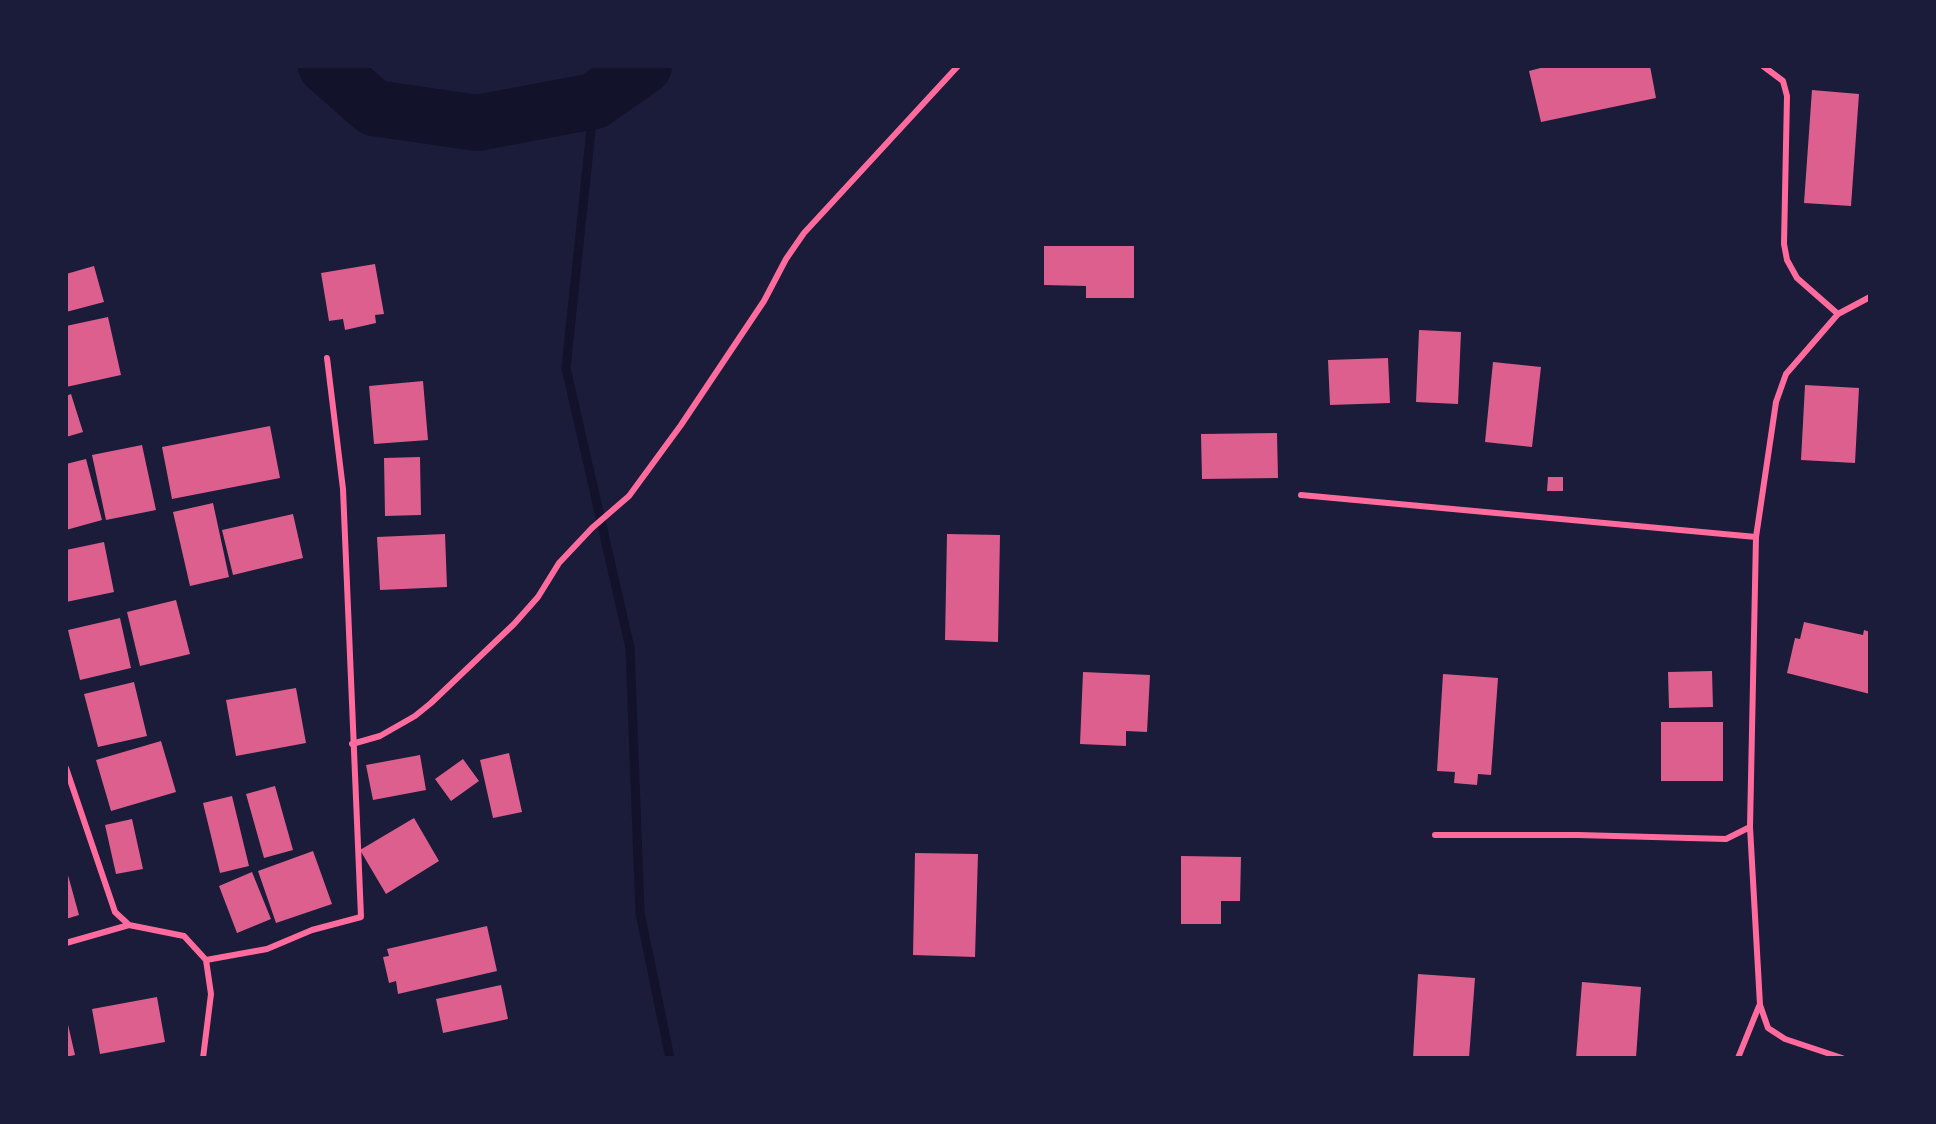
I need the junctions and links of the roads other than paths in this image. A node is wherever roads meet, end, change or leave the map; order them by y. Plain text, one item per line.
1 (958, 66) edge
2 (1763, 66) edge
3 (1870, 297) edge
4 (1838, 314) junction
5 (327, 358) dead end
6 (1301, 495) dead end
7 (1756, 537) junction
8 (352, 744) junction
9 (66, 768) edge
10 (1750, 827) junction
11 (1435, 835) dead end
12 (129, 925) junction
13 (66, 943) edge
14 (206, 960) junction
15 (1760, 1005) junction
16 (203, 1058) edge
17 (1738, 1058) edge
18 (1842, 1058) edge

1 - 8 street
2 - 4 street
3 - 4 street
4 - 7 street
5 - 8 street
6 - 7 street
7 - 10 street
8 - 14 street
9 - 12 street
10 - 11 street
10 - 15 street
12 - 13 street
12 - 14 street
14 - 16 street
15 - 17 street
15 - 18 street

